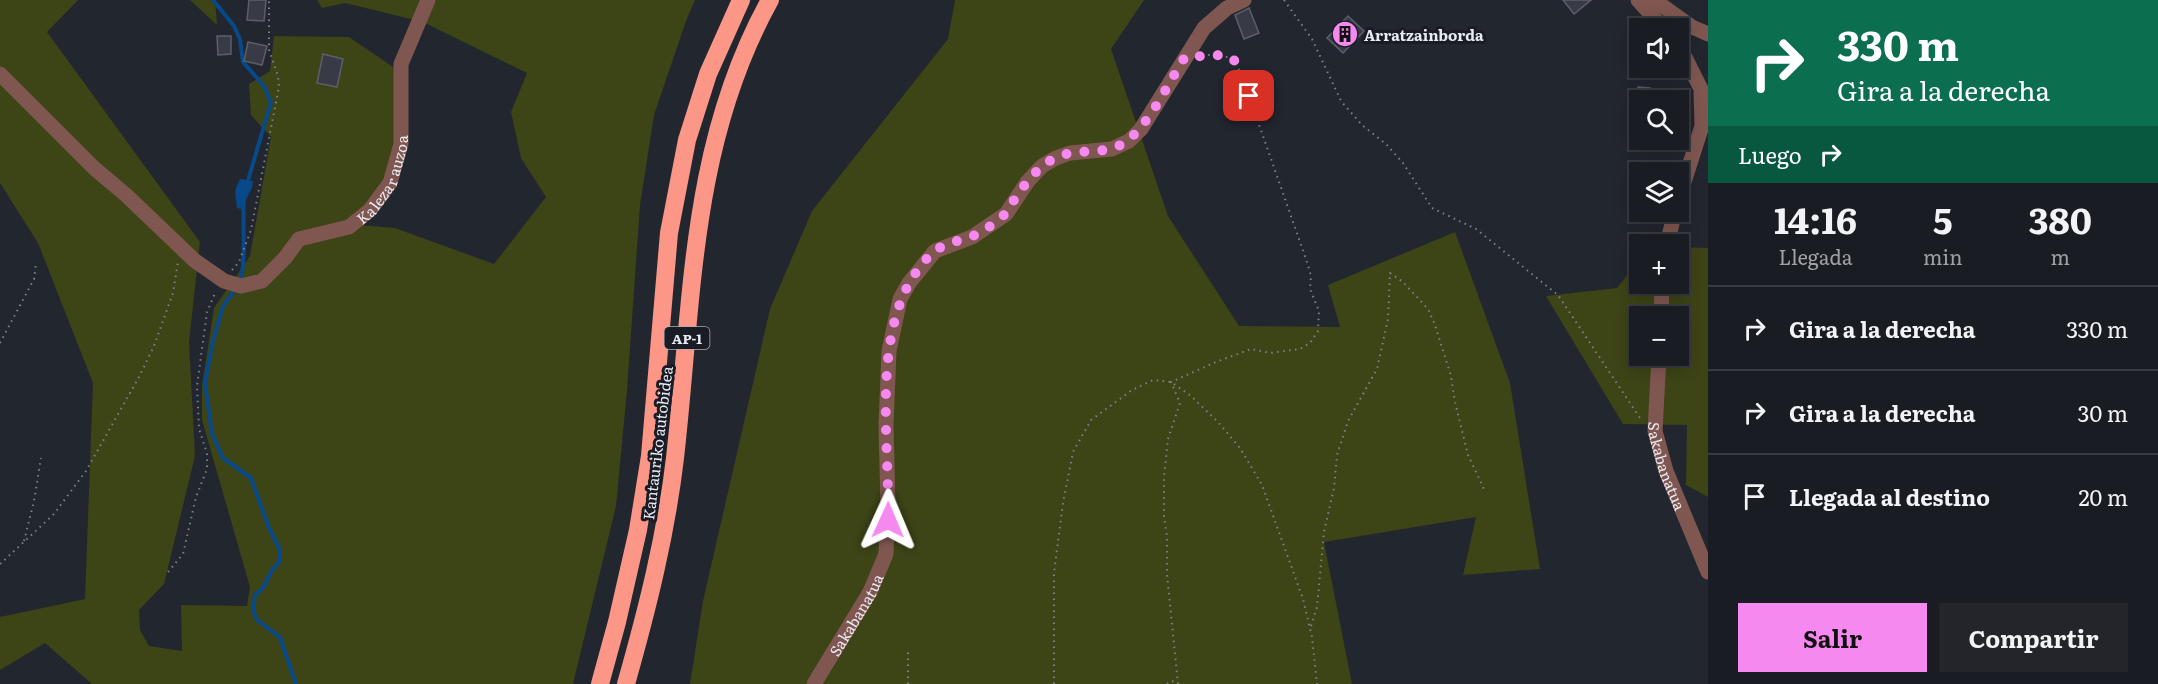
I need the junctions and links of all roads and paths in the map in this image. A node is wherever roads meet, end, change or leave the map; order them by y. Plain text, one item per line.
1 (428, 0) edge
2 (741, 0) edge
3 (770, 0) edge
4 (1244, 0) edge
5 (1284, 0) edge
6 (1638, 0) edge
7 (1654, 0) edge
8 (1653, 18) edge
9 (1708, 34) edge
10 (1185, 57) junction
11 (1689, 65) edge
12 (0, 74) edge
13 (1689, 167) edge
14 (181, 248) junction
15 (36, 263) dead end
16 (0, 343) edge
17 (1659, 366) edge
18 (1172, 382) junction
19 (1656, 435) junction
20 (41, 458) dead end
21 (1484, 489) dead end
22 (24, 541) junction
23 (0, 564) edge
24 (1708, 572) edge
25 (1310, 628) junction
26 (908, 648) dead end
27 (1178, 683) edge
28 (600, 684) edge
29 (626, 684) edge
30 (814, 684) edge
31 (908, 684) edge
32 (1054, 684) edge
33 (1167, 684) edge
34 (1317, 684) edge

1 - 14 street, Kalezar auzoa
2 - 28 highway, Kantauriko autobidea
3 - 29 highway, Kantauriko autobidea / AP-1
4 - 10 street, Sakabanatua
5 - 19 path
6 - 8 street
7 - 9 street
10 - 18 path
10 - 30 street, Sakabanatua
11 - 13 street
12 - 14 street
14 - 22 path
15 - 16 path
17 - 19 street, Sakabanatua
18 - 25 path
18 - 27 path
18 - 32 path
19 - 24 street, Sakabanatua
20 - 22 path
21 - 25 path
22 - 23 path
25 - 34 path
26 - 31 path
27 - 33 path

